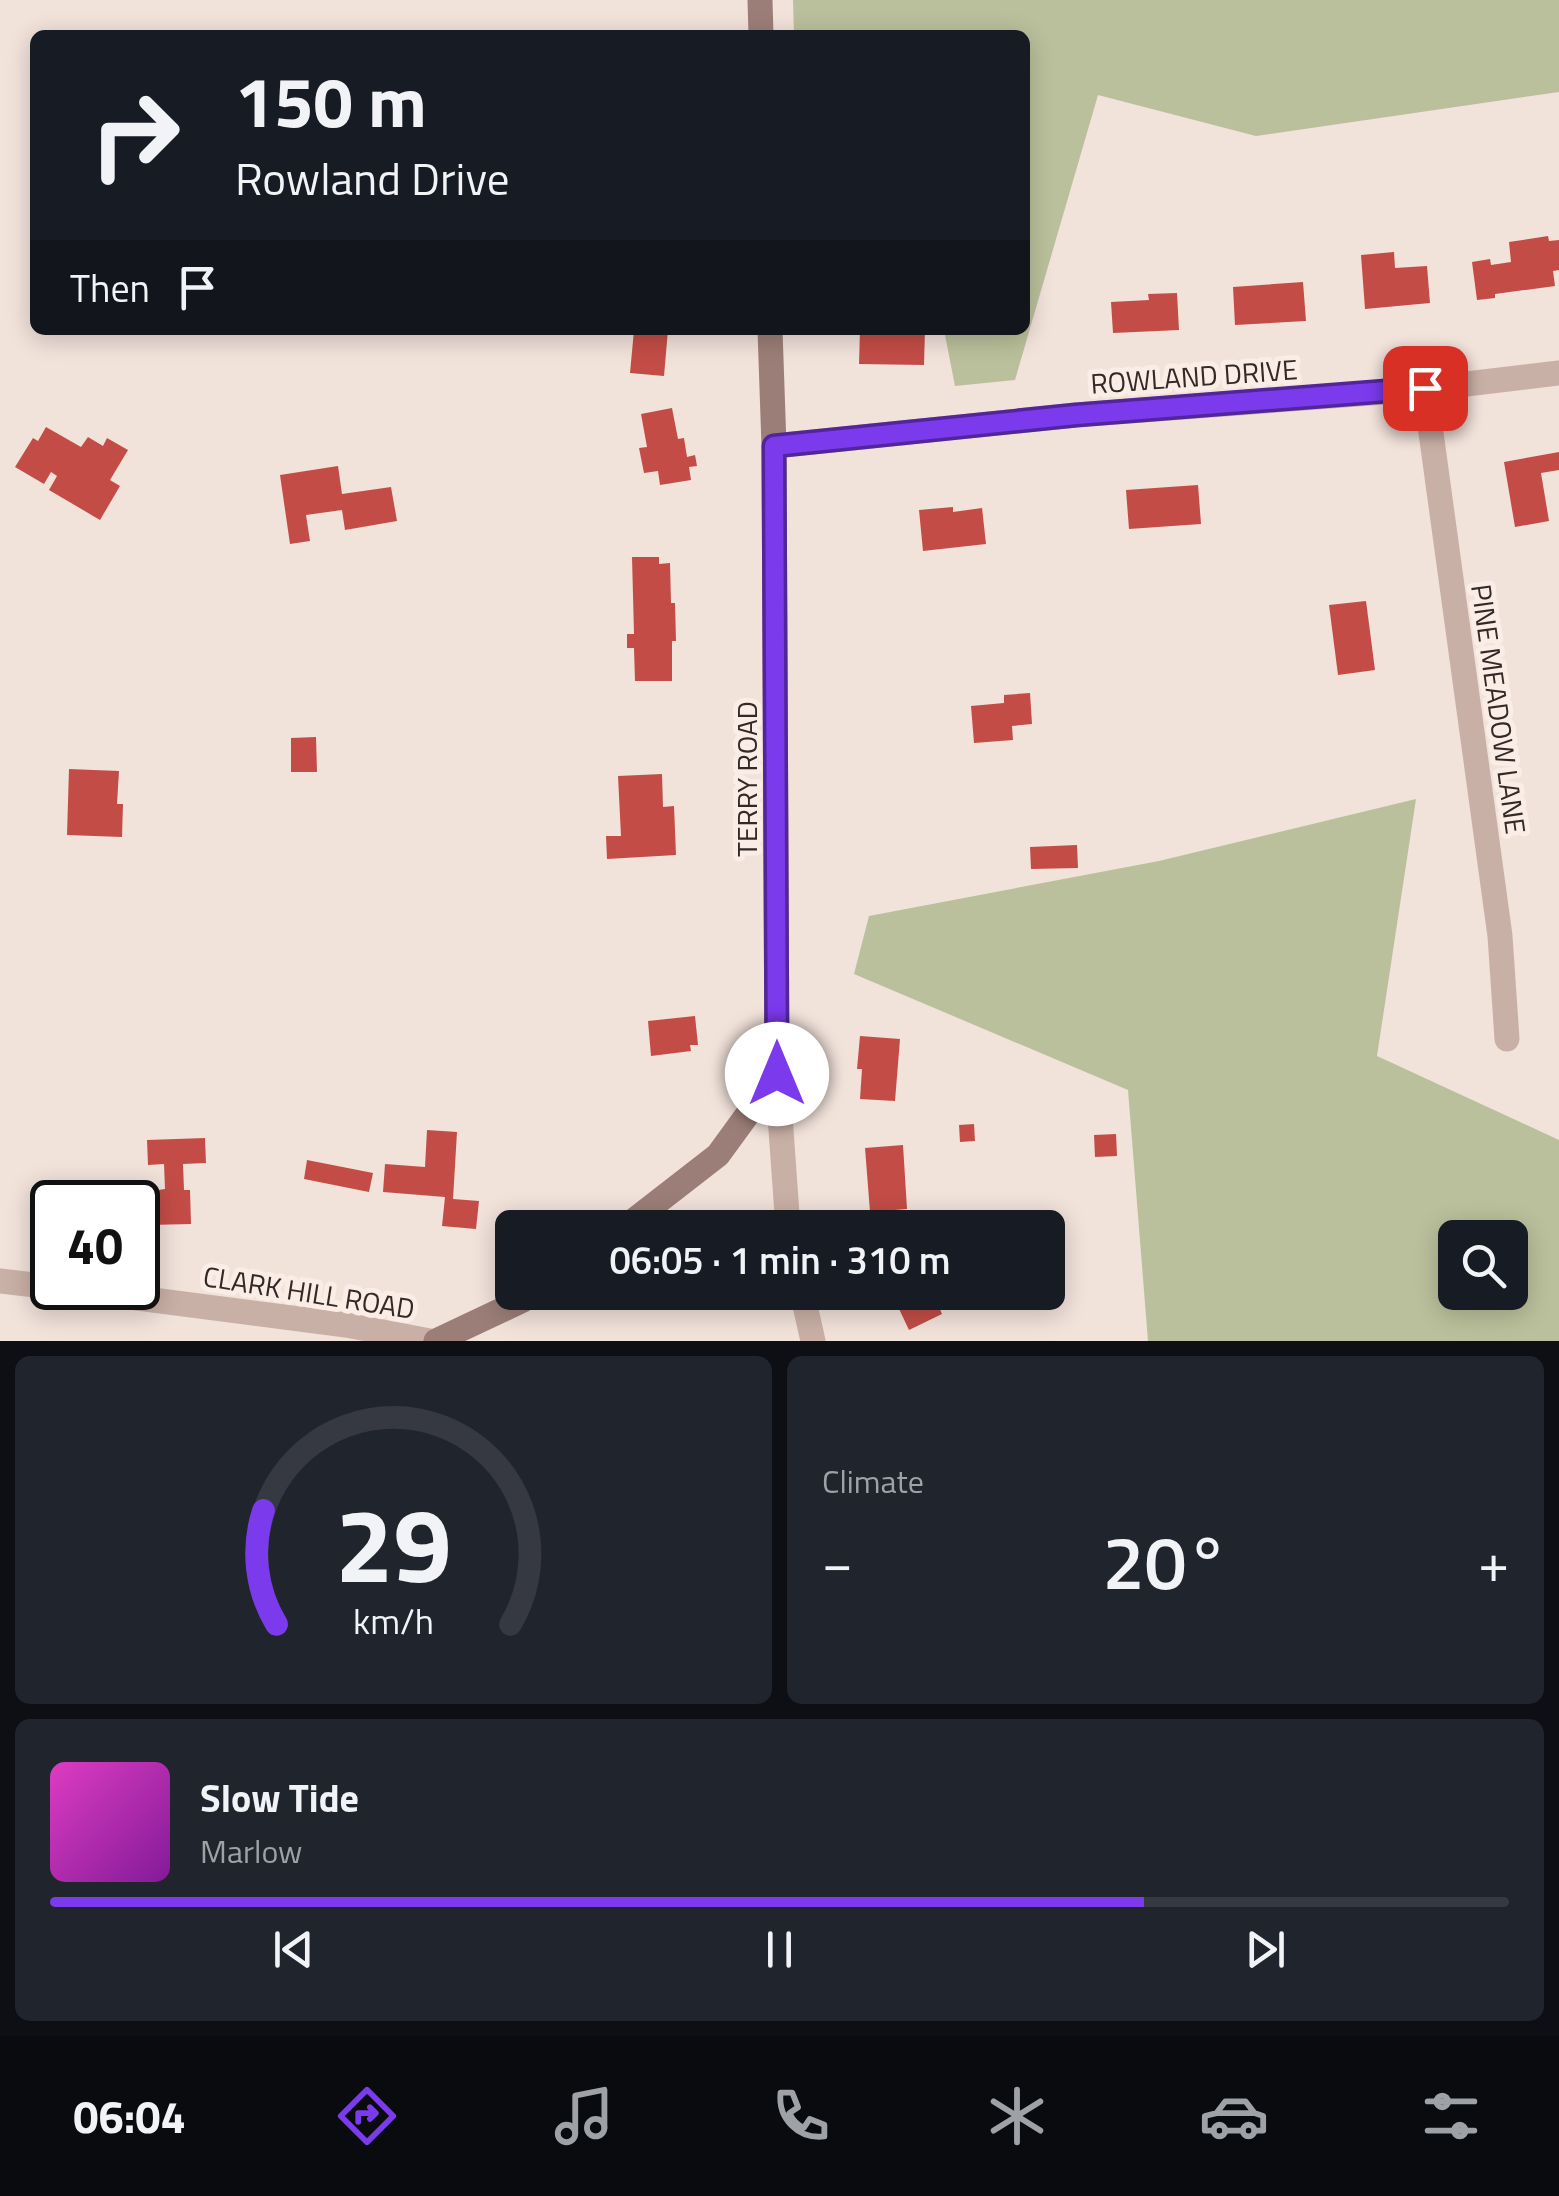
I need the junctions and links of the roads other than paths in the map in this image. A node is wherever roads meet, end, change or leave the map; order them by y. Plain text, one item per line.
1 (760, 0) edge
2 (761, 30) edge
3 (770, 335) edge
4 (1559, 374) edge
5 (1425, 388) junction
6 (774, 446) junction
7 (1507, 1039) dead end
8 (777, 1074) junction
9 (647, 1210) edge
10 (787, 1210) edge
11 (0, 1281) edge
12 (30, 1284) edge
13 (160, 1300) edge
14 (501, 1310) edge
15 (806, 1310) edge
16 (433, 1341) edge
17 (813, 1341) edge

1 - 2 street
3 - 6 street, TERRY ROAD
4 - 5 street, ROWLAND DRIVE
5 - 6 street, ROWLAND DRIVE
5 - 7 street, PINE MEADOW LANE
6 - 8 street, TERRY ROAD
8 - 9 street
8 - 10 street, TERRY ROAD
11 - 12 street, CLARK HILL ROAD
13 - 16 street, CLARK HILL ROAD
14 - 16 street
15 - 17 street

